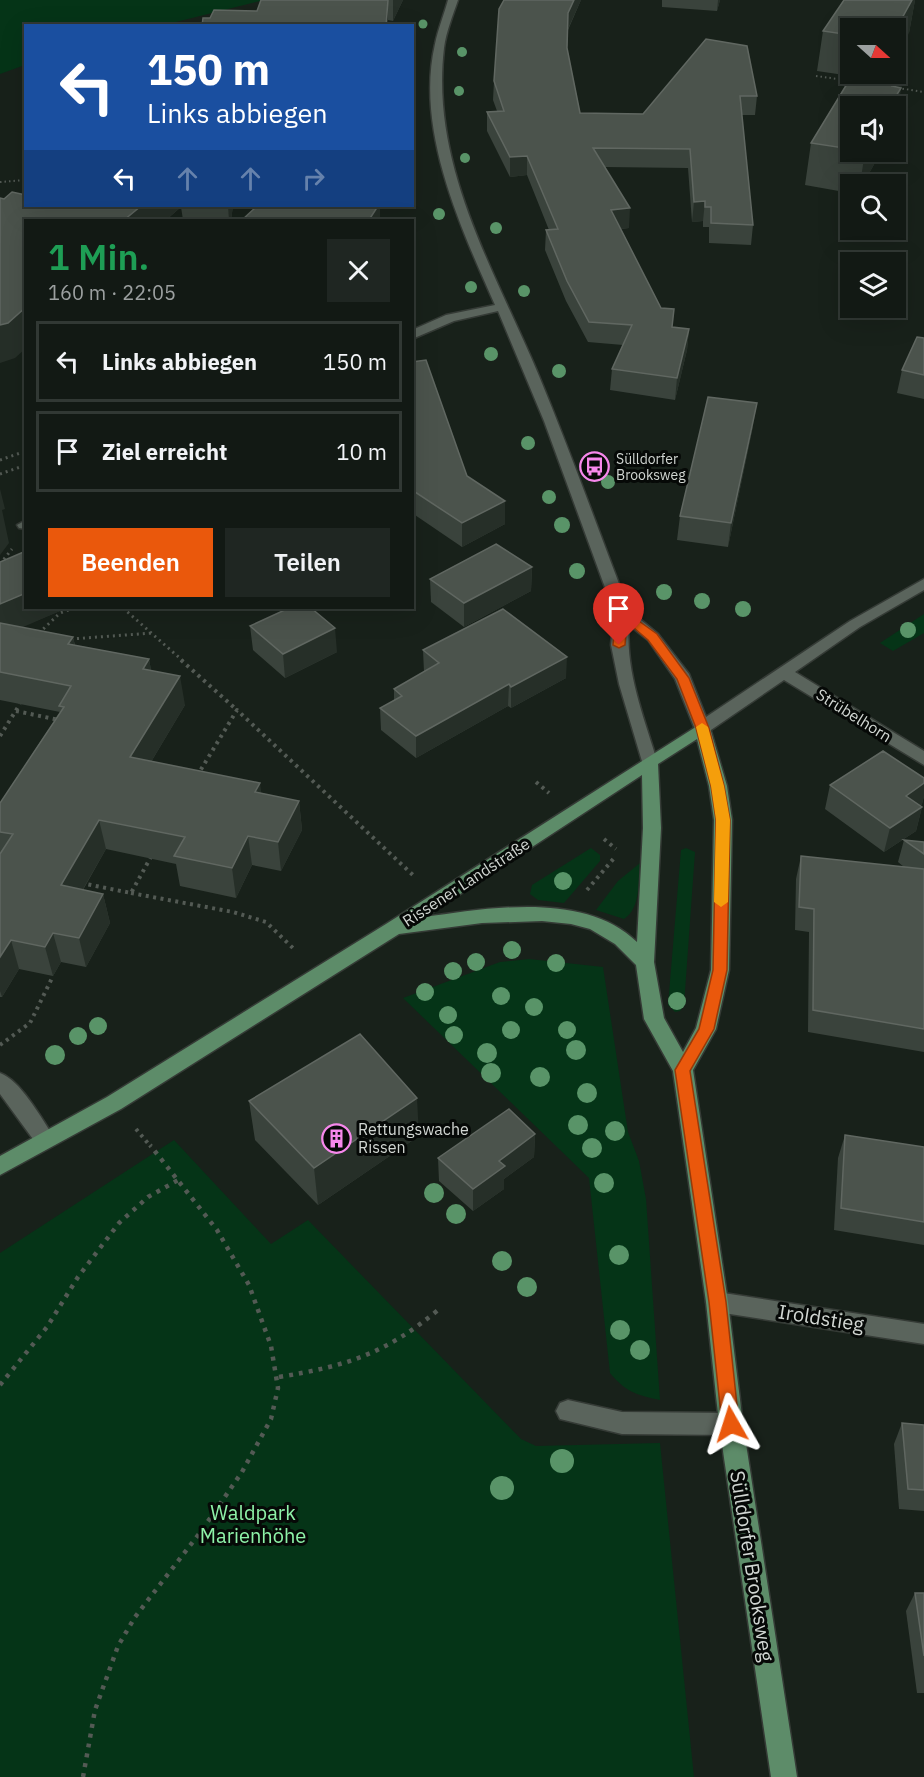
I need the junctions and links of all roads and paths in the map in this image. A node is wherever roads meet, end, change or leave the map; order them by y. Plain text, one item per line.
1 (453, 0) edge
2 (816, 76) dead end
3 (840, 79) edge
4 (892, 87) edge
5 (924, 92) edge
6 (24, 180) edge
7 (0, 182) edge
8 (502, 307) junction
9 (414, 334) edge
10 (24, 452) edge
11 (0, 459) edge
12 (24, 466) edge
13 (0, 474) edge
14 (924, 584) edge
15 (71, 609) edge
16 (124, 609) edge
17 (622, 612) junction
18 (29, 630) edge
19 (154, 633) junction
20 (39, 634) junction
21 (48, 636) edge
22 (64, 639) edge
23 (783, 672) junction
24 (20, 704) edge
25 (237, 710) junction
26 (16, 711) junction
27 (61, 721) edge
28 (702, 728) junction
29 (0, 736) edge
30 (924, 759) edge
31 (650, 764) junction
32 (195, 777) edge
33 (604, 839) dead end
34 (155, 851) edge
35 (74, 881) edge
36 (585, 891) dead end
37 (131, 893) junction
38 (439, 899) junction
39 (393, 929) junction
40 (645, 962) junction
41 (320, 974) junction
42 (53, 976) dead end
43 (0, 1045) edge
44 (683, 1070) junction
45 (0, 1081) edge
46 (114, 1103) junction
47 (45, 1140) junction
48 (0, 1166) edge
49 (180, 1179) junction
50 (717, 1302) junction
51 (438, 1310) dead end
52 (924, 1334) edge
53 (279, 1377) junction
54 (0, 1385) edge
55 (568, 1411) dead end
56 (731, 1424) junction
57 (83, 1777) edge
58 (784, 1777) edge

1 - 8 street, Sülldorfer Brooksweg
2 - 3 path
4 - 5 path
6 - 7 path
8 - 9 street
8 - 17 street, Sülldorfer Brooksweg
10 - 11 path
12 - 13 path
14 - 23 street, Rissener Landstraße
15 - 20 path
16 - 19 path
17 - 28 street
17 - 31 street, Sülldorfer Brooksweg
18 - 20 path
19 - 22 path
19 - 25 path
20 - 21 path
23 - 28 street, Rissener Landstraße
23 - 30 street, Strübelhorn
24 - 26 path
25 - 32 path
25 - 38 path
26 - 27 path
26 - 29 path
28 - 31 main road, Rissener Landstraße
28 - 44 main road
31 - 38 main road, Rissener Landstraße
31 - 40 main road, Sülldorfer Brooksweg
33 - 36 path
34 - 37 path
35 - 37 path
37 - 41 path
38 - 39 main road, Rissener Landstraße
39 - 40 main road
39 - 41 main road, Rissener Landstraße
40 - 44 main road, Sülldorfer Brooksweg
41 - 46 main road, Rissener Landstraße
42 - 43 path
44 - 50 main road, Sülldorfer Brooksweg
45 - 47 street
46 - 47 main road, Rissener Landstraße
46 - 49 path
47 - 48 main road, Rissener Landstraße
49 - 53 path
49 - 54 path
50 - 52 street, Iroldstieg
50 - 56 main road, Sülldorfer Brooksweg
51 - 53 path
53 - 57 path
55 - 56 street
56 - 58 main road, Sülldorfer Brooksweg

